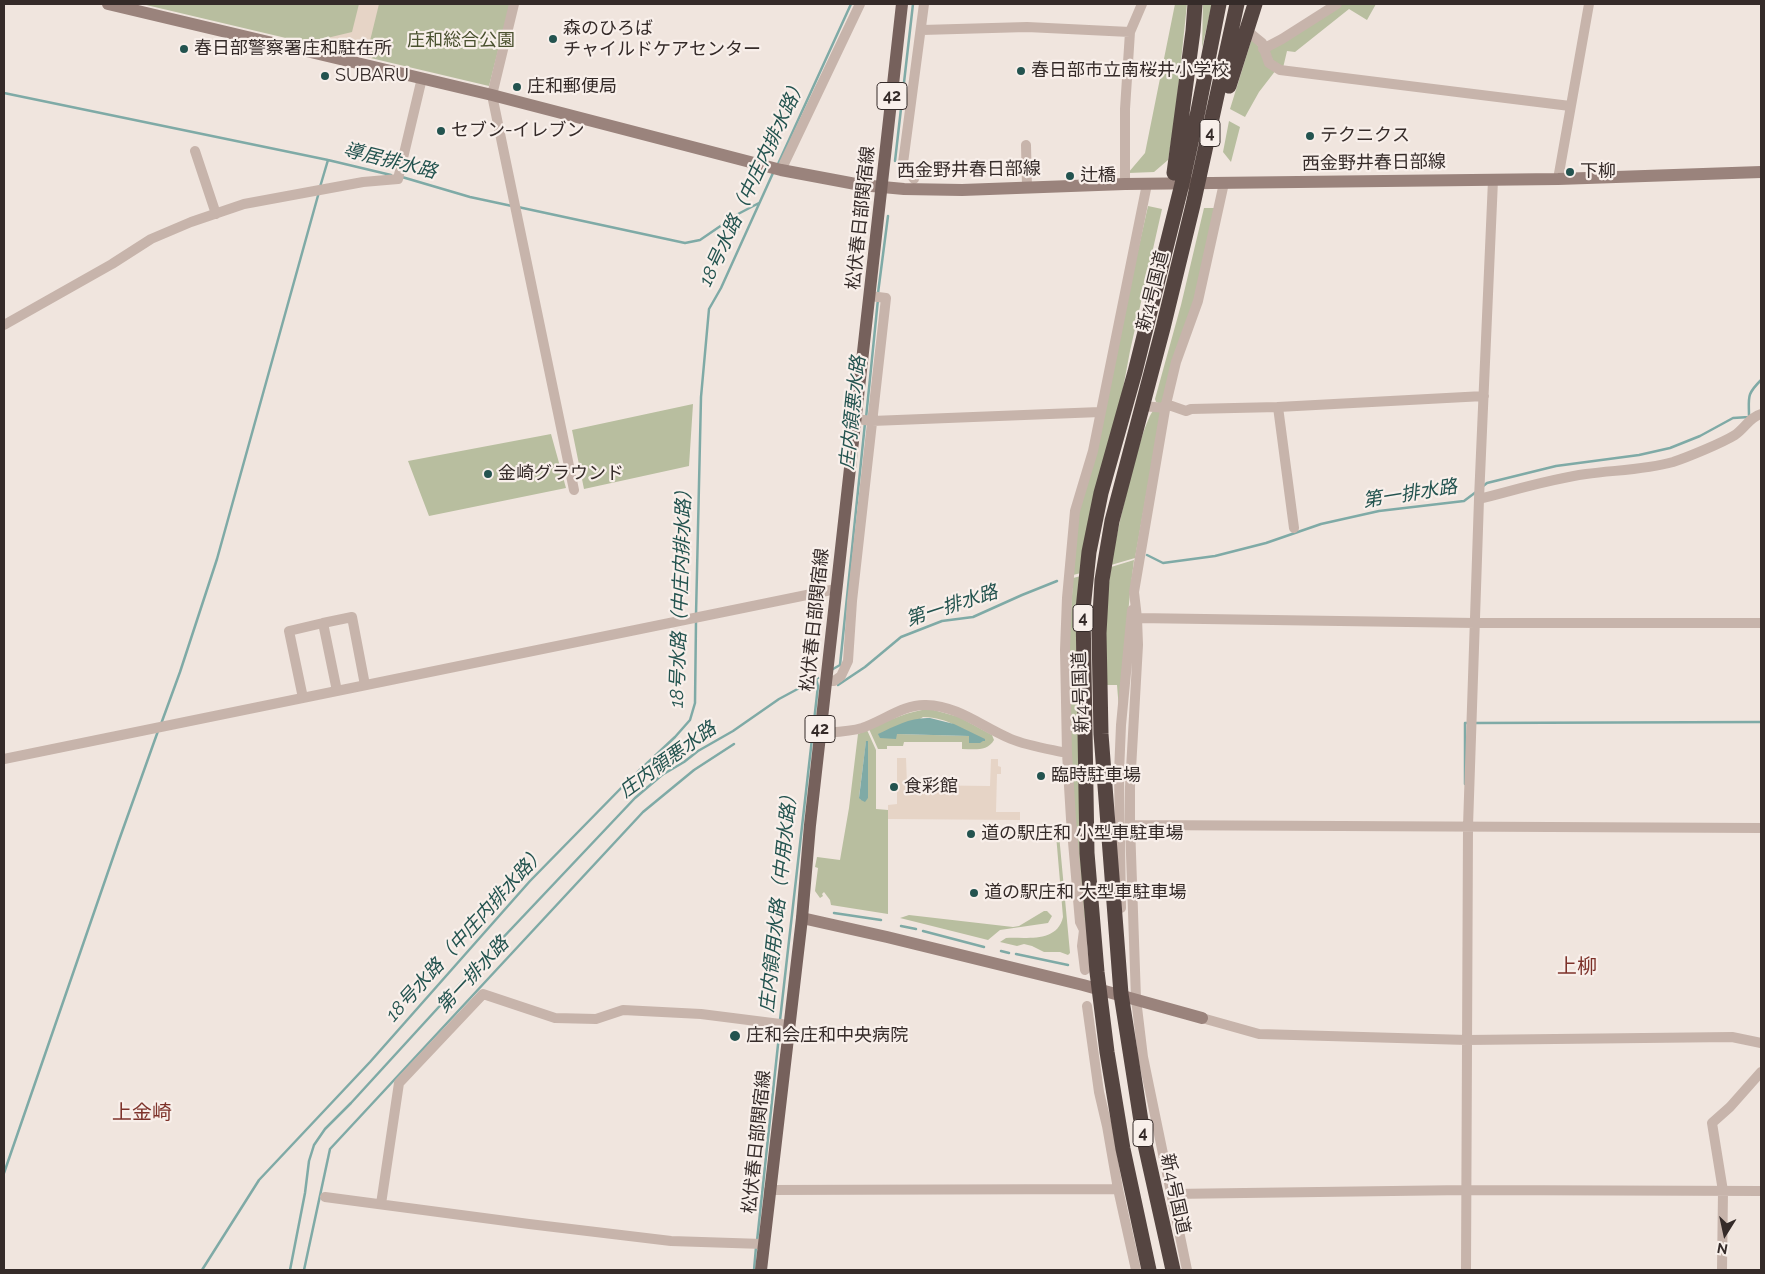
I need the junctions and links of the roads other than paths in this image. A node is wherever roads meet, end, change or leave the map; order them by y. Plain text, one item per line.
1 (108, 4) edge
2 (514, 4) edge
3 (860, 4) edge
4 (902, 4) edge
5 (924, 4) edge
6 (1142, 4) edge
7 (1196, 4) edge
8 (1219, 4) edge
9 (1237, 4) edge
10 (1255, 4) edge
11 (1336, 4) edge
12 (1589, 4) edge
13 (922, 30) junction
14 (1246, 30) junction
15 (1130, 32) junction
16 (1263, 49) junction
17 (422, 78) junction
18 (492, 95) junction
19 (1570, 106) junction
20 (1026, 145) dead end
21 (195, 151) dead end
22 (781, 170) junction
23 (1761, 172) edge
24 (914, 179) dead end
25 (1558, 179) junction
26 (1494, 180) junction
27 (1224, 183) junction
28 (1125, 184) junction
29 (1147, 184) junction
30 (1177, 184) junction
31 (1199, 184) junction
32 (1027, 187) junction
33 (882, 188) junction
34 (216, 214) junction
35 (4, 325) edge
36 (1484, 396) junction
37 (1142, 406) junction
38 (1166, 406) junction
39 (1278, 407) junction
40 (1100, 412) junction
41 (1761, 414) edge
42 (864, 420) junction
43 (574, 490) dead end
44 (1479, 499) junction
45 (1294, 528) dead end
46 (836, 589) junction
47 (1134, 592) junction
48 (1137, 618) junction
49 (323, 623) junction
50 (1475, 623) junction
51 (1761, 623) edge
52 (826, 681) junction
53 (366, 685) junction
54 (337, 691) junction
55 (303, 698) junction
56 (820, 734) junction
57 (1067, 753) junction
58 (4, 759) edge
59 (1130, 825) junction
60 (1468, 826) junction
61 (1761, 828) edge
62 (802, 918) junction
63 (1089, 933) junction
64 (1117, 950) junction
65 (1085, 970) dead end
66 (1099, 989) junction
67 (1121, 994) junction
68 (1136, 999) junction
69 (1087, 1006) dead end
70 (1202, 1018) joint
71 (788, 1025) junction
72 (1467, 1040) junction
73 (1761, 1043) edge
74 (1136, 1055) junction
75 (1761, 1072) edge
76 (1113, 1125) junction
77 (1118, 1189) junction
78 (770, 1190) junction
79 (1466, 1190) junction
80 (1723, 1191) junction
81 (1761, 1191) edge
82 (1171, 1194) junction
83 (325, 1197) dead end
84 (381, 1204) junction
85 (763, 1244) junction
86 (760, 1270) edge
87 (1136, 1270) edge
88 (1149, 1270) edge
89 (1173, 1270) edge
90 (1187, 1270) edge
91 (1466, 1270) edge
92 (1722, 1270) edge

1 - 17 main road, 西金野井春日部線
2 - 18 street
3 - 22 street
4 - 33 main road, 松伏春日部関宿線 / 42
5 - 13 street
6 - 15 street
7 - 30 highway
8 - 30 highway, 4
9 - 31 highway, 新4号国道 / 4
10 - 14 highway, 4
11 - 16 street
12 - 19 street
13 - 15 street
13 - 24 street
14 - 16 street
14 - 31 highway, 4
15 - 28 street
16 - 19 street
17 - 18 main road, 西金野井春日部線
17 - 34 street
18 - 22 main road, 西金野井春日部線
18 - 43 street
19 - 25 street
20 - 32 street
21 - 34 street
22 - 33 main road, 西金野井春日部線
23 - 25 main road, 西金野井春日部線
25 - 26 main road, 西金野井春日部線
26 - 27 main road, 西金野井春日部線
26 - 36 street
27 - 31 main road, 西金野井春日部線
27 - 38 street
28 - 29 main road, 西金野井春日部線
28 - 32 main road, 西金野井春日部線
29 - 30 main road, 西金野井春日部線
29 - 40 street
30 - 31 main road, 西金野井春日部線
30 - 63 highway, 新4号国道 / 4
31 - 37 highway, 新4号国道 / 4
32 - 33 main road, 西金野井春日部線
33 - 42 main road, 松伏春日部関宿線 / 42
34 - 35 street
36 - 39 street
36 - 44 street
37 - 38 street
37 - 64 highway, 新4号国道 / 4
38 - 39 street
38 - 47 street
39 - 45 street
40 - 42 street
40 - 57 street
41 - 44 street
42 - 46 main road, 松伏春日部関宿線 / 42
42 - 52 street
44 - 50 street
46 - 52 main road, 松伏春日部関宿線 / 42
46 - 53 street
47 - 48 street
47 - 64 street
48 - 50 street
48 - 59 street
49 - 53 street
49 - 54 street
49 - 55 street
50 - 51 street
50 - 60 street
52 - 56 main road, 松伏春日部関宿線 / 42
53 - 54 street
54 - 55 street
55 - 58 street
56 - 57 street
56 - 62 main road, 松伏春日部関宿線 / 42
57 - 63 street
59 - 60 street
59 - 68 street
60 - 61 street
60 - 72 street
62 - 66 main road
62 - 71 main road, 松伏春日部関宿線 / 42
63 - 65 street
63 - 66 highway, 新4号国道 / 4
64 - 67 highway, 新4号国道 / 4
66 - 67 main road
66 - 76 highway, 新4号国道 / 4
67 - 68 main road
67 - 74 highway, 新4号国道 / 4
68 - 70 main road
68 - 74 street
69 - 76 street
70 - 72 street
71 - 78 main road, 松伏春日部関宿線 / 42
71 - 84 street
72 - 73 street
72 - 79 street
74 - 82 street
74 - 89 highway, 新4号国道 / 4
75 - 80 street
76 - 77 street
76 - 88 highway, 新4号国道 / 4
77 - 78 street
77 - 87 street
78 - 85 main road, 松伏春日部関宿線 / 42
79 - 80 street
79 - 82 street
79 - 91 street
80 - 81 street
80 - 92 street
82 - 90 street
83 - 84 street
84 - 85 street
85 - 86 main road, 松伏春日部関宿線 / 42

